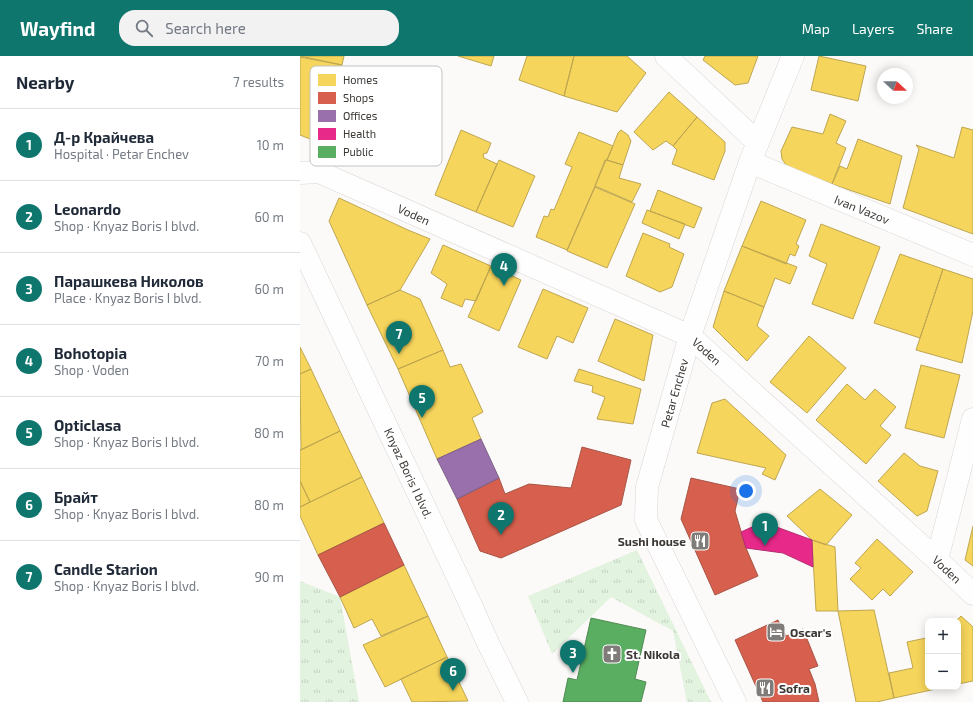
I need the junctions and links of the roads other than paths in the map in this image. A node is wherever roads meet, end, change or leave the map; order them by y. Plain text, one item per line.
1 (666, 56) edge
2 (793, 56) edge
3 (754, 153) junction
4 (300, 173) edge
5 (300, 244) edge
6 (973, 255) edge
7 (690, 336) junction
8 (973, 419) edge
9 (937, 560) junction
10 (973, 594) edge
11 (517, 702) edge
12 (735, 702) edge

1 - 3 street, Ivan Vazov
2 - 3 street, Petar Enchev
3 - 6 street, Ivan Vazov
3 - 7 street, Petar Enchev
4 - 7 street, Voden
5 - 11 street, Knyaz Boris I blvd.
7 - 9 street, Voden
7 - 12 street, Petar Enchev
8 - 9 street
9 - 10 street, Voden

